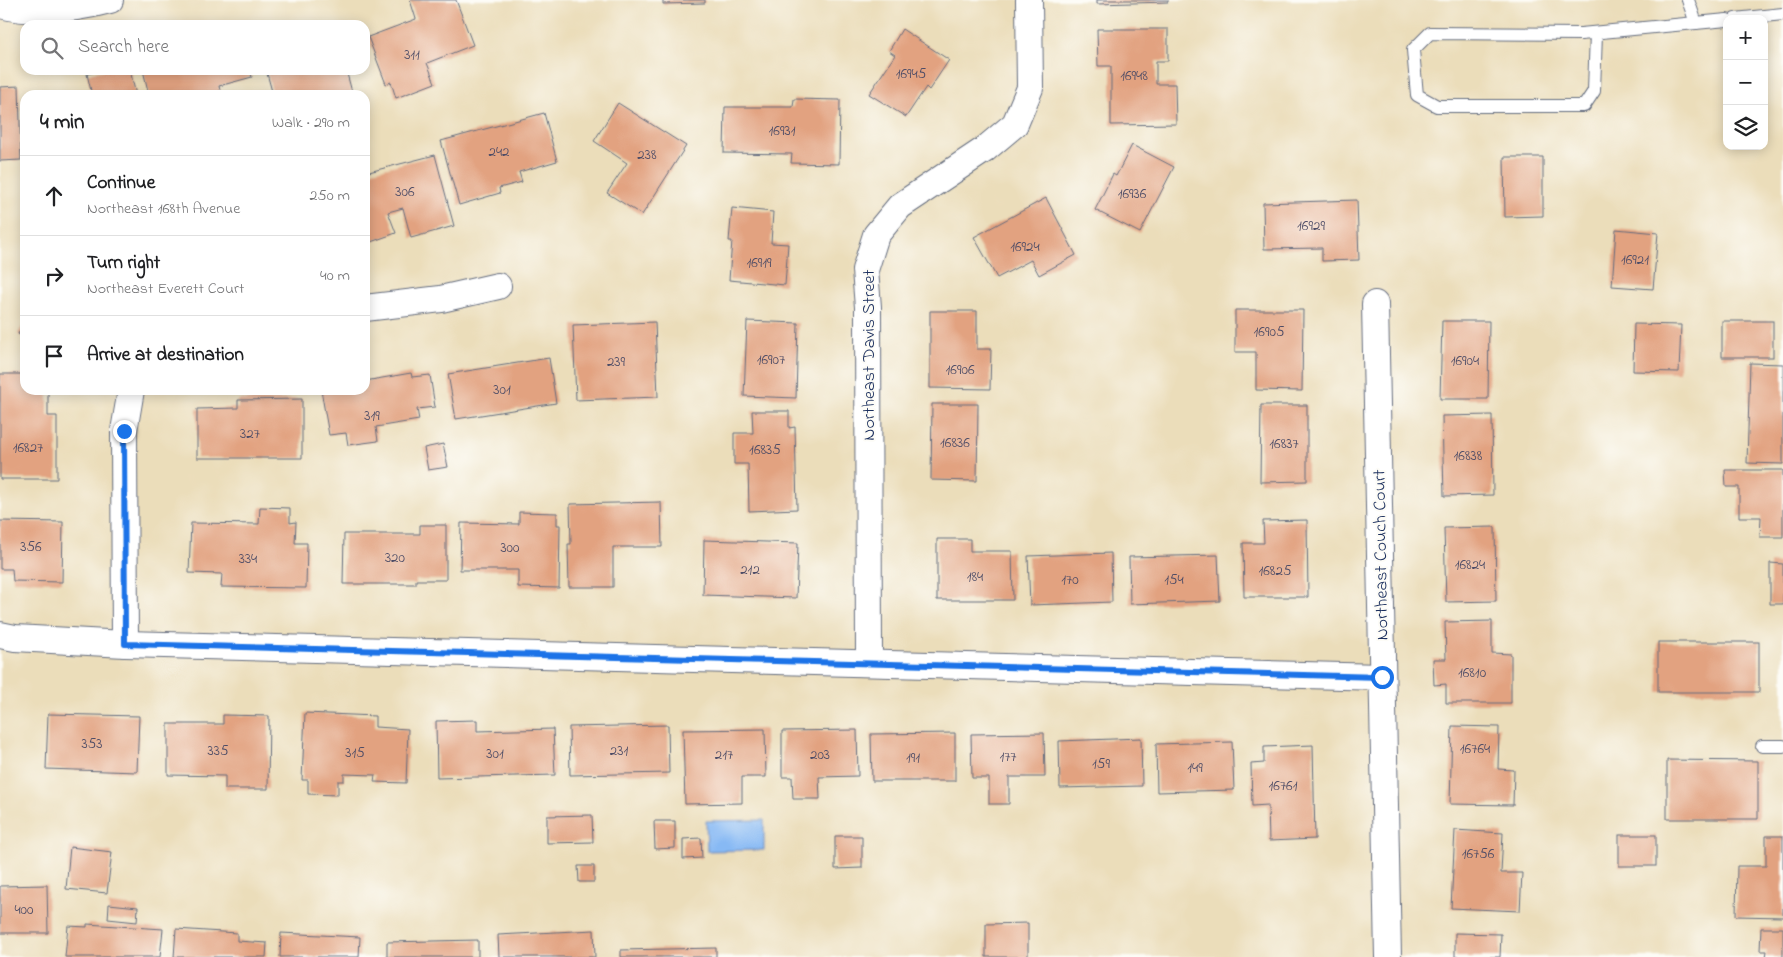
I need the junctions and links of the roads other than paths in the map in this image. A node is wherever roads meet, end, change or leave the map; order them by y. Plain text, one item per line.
1 (110, 0) edge
2 (1029, 0) edge
3 (1688, 0) edge
4 (0, 5) edge
5 (1783, 14) edge
6 (1768, 16) edge
7 (1723, 20) edge
8 (1696, 23) junction
9 (1596, 32) junction
10 (498, 286) dead end
11 (1375, 304) dead end
12 (370, 307) edge
13 (130, 395) edge
14 (0, 636) edge
15 (125, 644) junction
16 (869, 663) junction
17 (1382, 677) junction
18 (1762, 746) dead end
19 (1783, 746) edge
20 (1388, 957) edge

1 - 4 street
2 - 16 street, Northeast Davis Street
3 - 8 lane
5 - 6 lane
7 - 8 lane
8 - 9 lane
9 - 9 lane
10 - 12 street
11 - 17 street, Northeast Couch Court
13 - 15 street
14 - 15 street
15 - 16 street
16 - 17 street
17 - 20 street, Northeast Couch Court
18 - 19 lane

